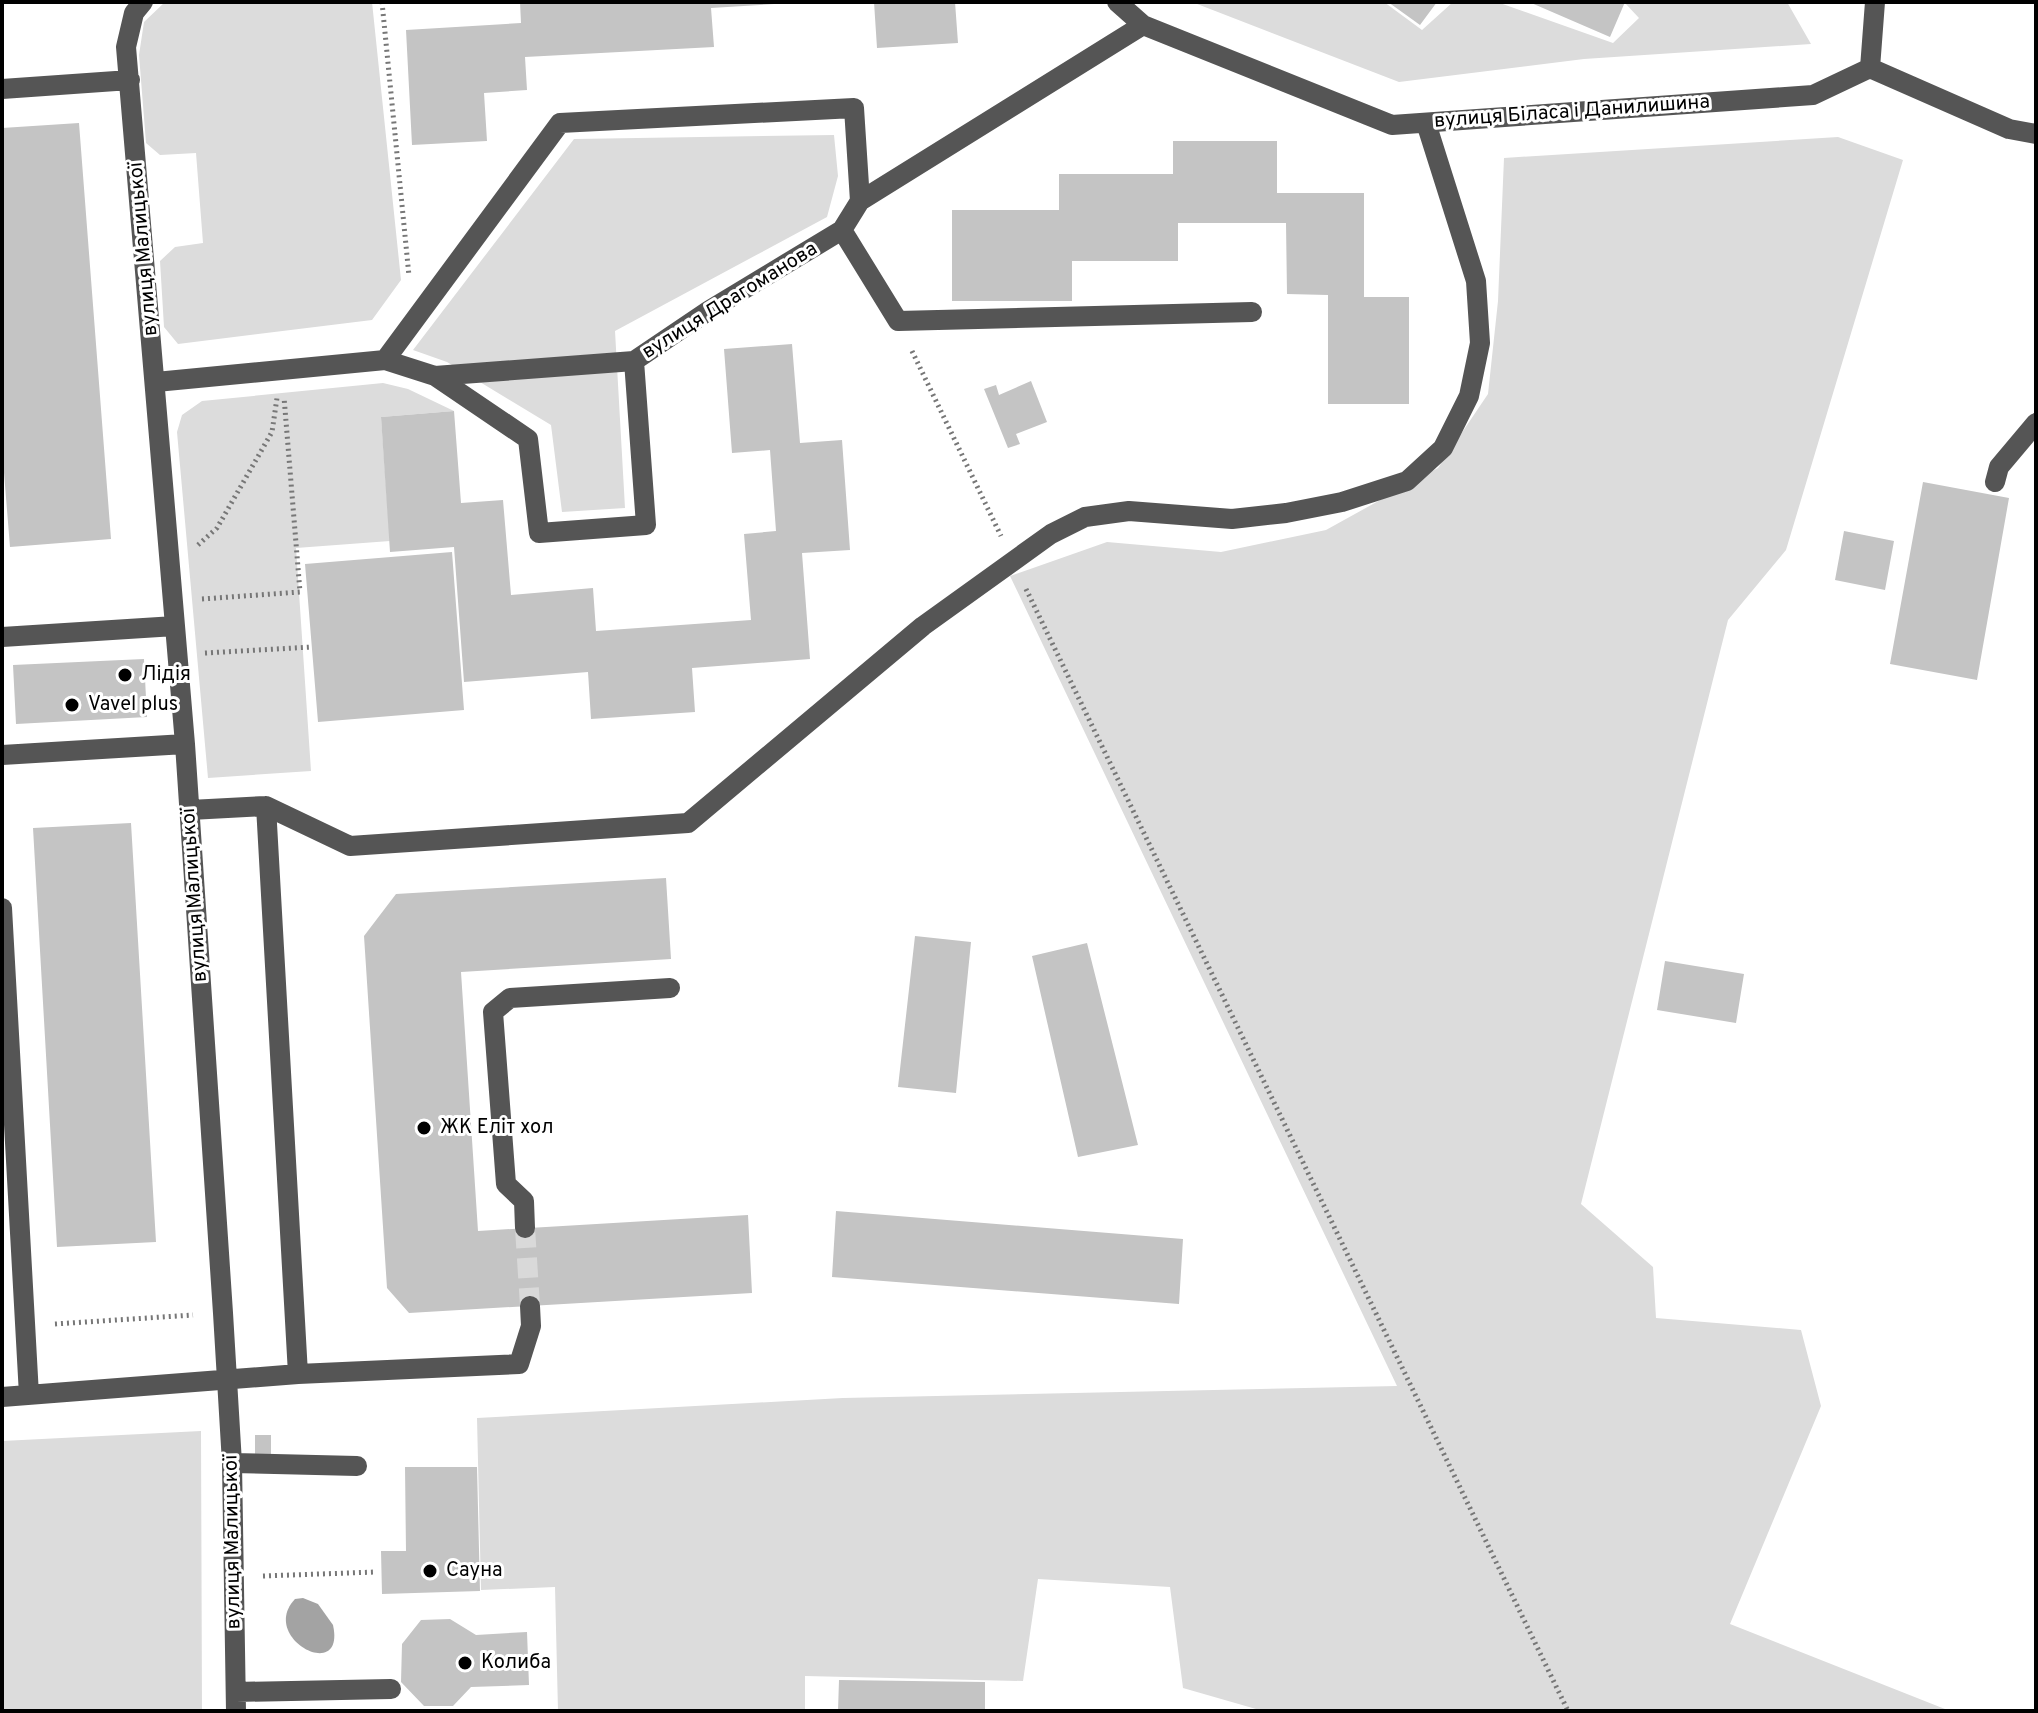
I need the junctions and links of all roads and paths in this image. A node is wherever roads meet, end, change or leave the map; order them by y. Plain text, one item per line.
1 (143, 2) edge
2 (382, 2) edge
3 (1117, 2) edge
4 (1875, 2) edge
5 (1143, 25) junction
6 (1870, 68) junction
7 (130, 80) junction
8 (2, 89) edge
9 (1426, 123) junction
10 (2036, 134) edge
11 (860, 201) junction
12 (842, 230) junction
13 (410, 282) dead end
14 (1252, 312) dead end
15 (898, 321) junction
16 (385, 360) junction
17 (634, 361) junction
18 (282, 370) junction
19 (435, 376) junction
20 (156, 382) junction
21 (2036, 423) edge
22 (1995, 482) dead end
23 (1013, 561) junction
24 (170, 570) junction
25 (173, 601) junction
26 (175, 626) junction
27 (2, 637) edge
28 (312, 647) dead end
29 (178, 655) junction
30 (185, 744) junction
31 (2, 755) edge
32 (266, 806) junction
33 (190, 810) junction
34 (2, 908) edge
35 (670, 988) dead end
36 (525, 1228) tunnel mouth
37 (530, 1306) tunnel mouth
38 (223, 1313) junction
39 (25, 1326) junction
40 (298, 1374) junction
41 (227, 1379) junction
42 (29, 1395) junction
43 (2, 1397) edge
44 (232, 1463) junction
45 (357, 1466) dead end
46 (376, 1572) dead end
47 (234, 1577) junction
48 (391, 1689) dead end
49 (236, 1701) edge
50 (1568, 1711) edge

1 - 7 street, вулиця Малицької
2 - 13 path
3 - 5 street, вулиця Біласа і Данилишина
4 - 6 street
5 - 9 street, вулиця Біласа і Данилишина
5 - 11 street, вулиця Драгоманова
6 - 9 street, вулиця Біласа і Данилишина
6 - 10 street
7 - 8 street
7 - 20 street, вулиця Малицької
9 - 23 street
11 - 12 street, вулиця Драгоманова
11 - 16 street
12 - 15 street
12 - 17 street, вулиця Драгоманова
14 - 15 street
15 - 23 path
16 - 18 street, вулиця Драгоманова
16 - 19 street, вулиця Драгоманова
17 - 19 street, вулиця Драгоманова
17 - 19 street
18 - 20 street, вулиця Драгоманова
18 - 24 path
18 - 25 path
20 - 24 street, вулиця Малицької
21 - 22 street
23 - 32 street
23 - 50 path
24 - 25 street, вулиця Малицької
25 - 26 street, вулиця Малицької
26 - 27 street
26 - 29 street, вулиця Малицької
28 - 29 path
29 - 30 street, вулиця Малицької
30 - 31 street
30 - 33 street, вулиця Малицької
32 - 33 street
32 - 40 street
33 - 38 street, вулиця Малицької
34 - 39 street
35 - 36 street
37 - 40 street
38 - 39 path
38 - 41 street, вулиця Малицької
39 - 42 street
40 - 41 street
41 - 42 street
41 - 44 street, вулиця Малицької
42 - 43 street
44 - 45 street
44 - 47 street, вулиця Малицької
46 - 47 path
47 - 49 street, вулиця Малицької
48 - 49 street

